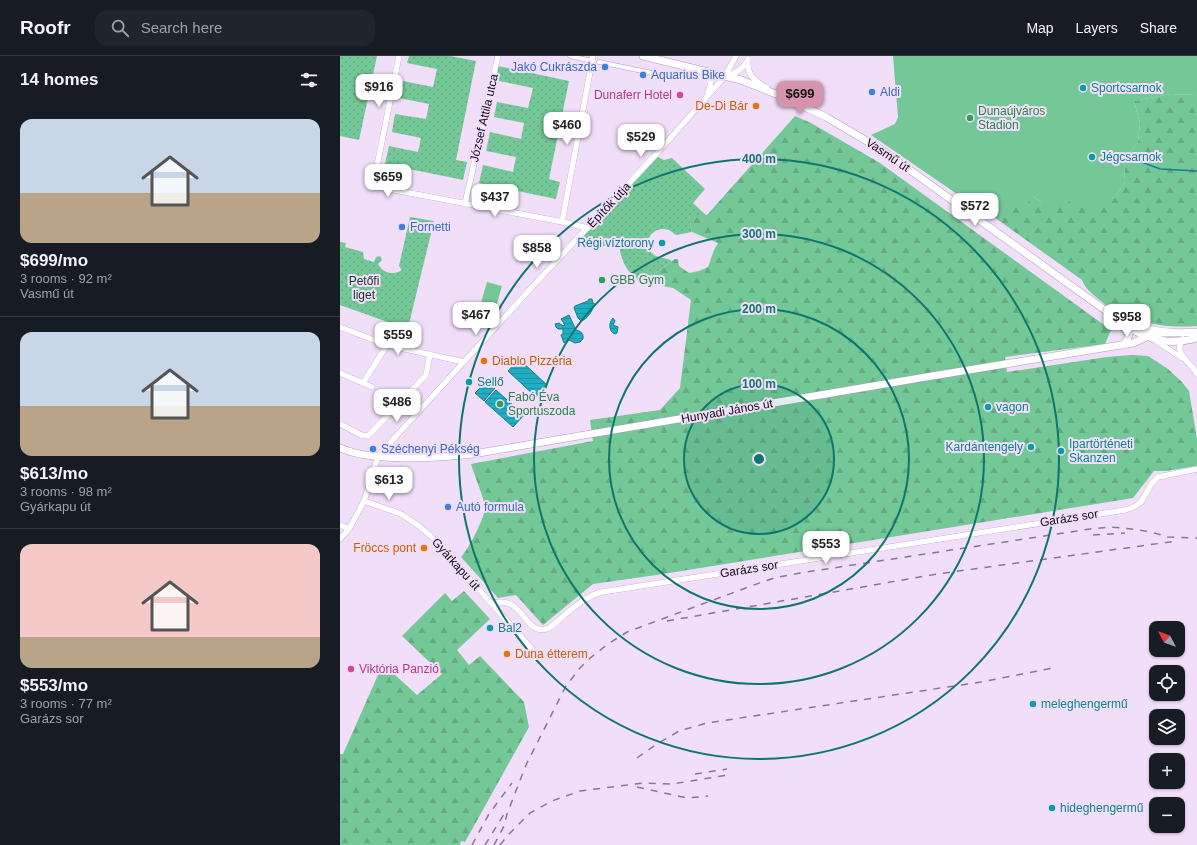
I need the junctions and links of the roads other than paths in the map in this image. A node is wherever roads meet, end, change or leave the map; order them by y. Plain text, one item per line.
1 (399, 56) edge
2 (498, 56) edge
3 (570, 56) edge
4 (593, 56) edge
5 (643, 56) edge
6 (736, 56) edge
7 (660, 58) edge
8 (749, 58) edge
9 (588, 60) dead end
10 (599, 62) dead end
11 (696, 69) junction
12 (652, 73) dead end
13 (725, 76) junction
14 (781, 96) junction
15 (705, 98) junction
16 (465, 204) junction
17 (562, 222) junction
18 (588, 228) junction
19 (1105, 311) junction
20 (1117, 320) junction
21 (340, 326) edge
22 (1169, 333) junction
23 (1197, 333) edge
24 (1147, 337) junction
25 (1197, 338) edge
26 (1181, 341) junction
27 (388, 345) junction
28 (1123, 345) junction
29 (430, 354) junction
30 (464, 362) junction
31 (1187, 362) junction
32 (1196, 371) edge
33 (340, 373) edge
34 (363, 383) junction
35 (372, 387) dead end
36 (340, 424) edge
37 (340, 448) edge
38 (378, 456) junction
39 (1197, 469) edge
40 (364, 501) junction
41 (340, 525) edge
42 (349, 529) junction
43 (340, 539) edge
44 (491, 604) junction
45 (532, 648) dead end

1 - 16 street
2 - 16 street, József Attila utca
3 - 9 street
4 - 17 street
5 - 7 street, Vasmű út
6 - 13 street
7 - 11 street, Vasmű út
8 - 13 street
8 - 14 street
10 - 12 street
11 - 13 street, Vasmű út
11 - 15 street
13 - 14 street, Vasmű út
13 - 15 street, Építők útja
14 - 19 street, Vasmű út
15 - 18 street, Építők útja
16 - 17 street
17 - 18 street
18 - 30 street, Építők útja
19 - 20 street
19 - 22 street
20 - 24 street
20 - 28 street
21 - 27 street
22 - 23 street
22 - 24 street
23 - 26 street
24 - 26 street
24 - 28 street, Hunyadi János út
24 - 31 street
25 - 26 street
26 - 31 street
27 - 29 street
27 - 34 street
28 - 38 street, Hunyadi János út
29 - 30 street
29 - 36 street
30 - 38 street, Építők útja
31 - 32 street
33 - 34 street
34 - 35 street
37 - 38 street, Hunyadi János út
38 - 40 street
39 - 44 street, Garázs sor
40 - 42 street
40 - 44 street, Gyárkapu út
41 - 42 street
42 - 43 street
44 - 45 street, Gyárkapu út

